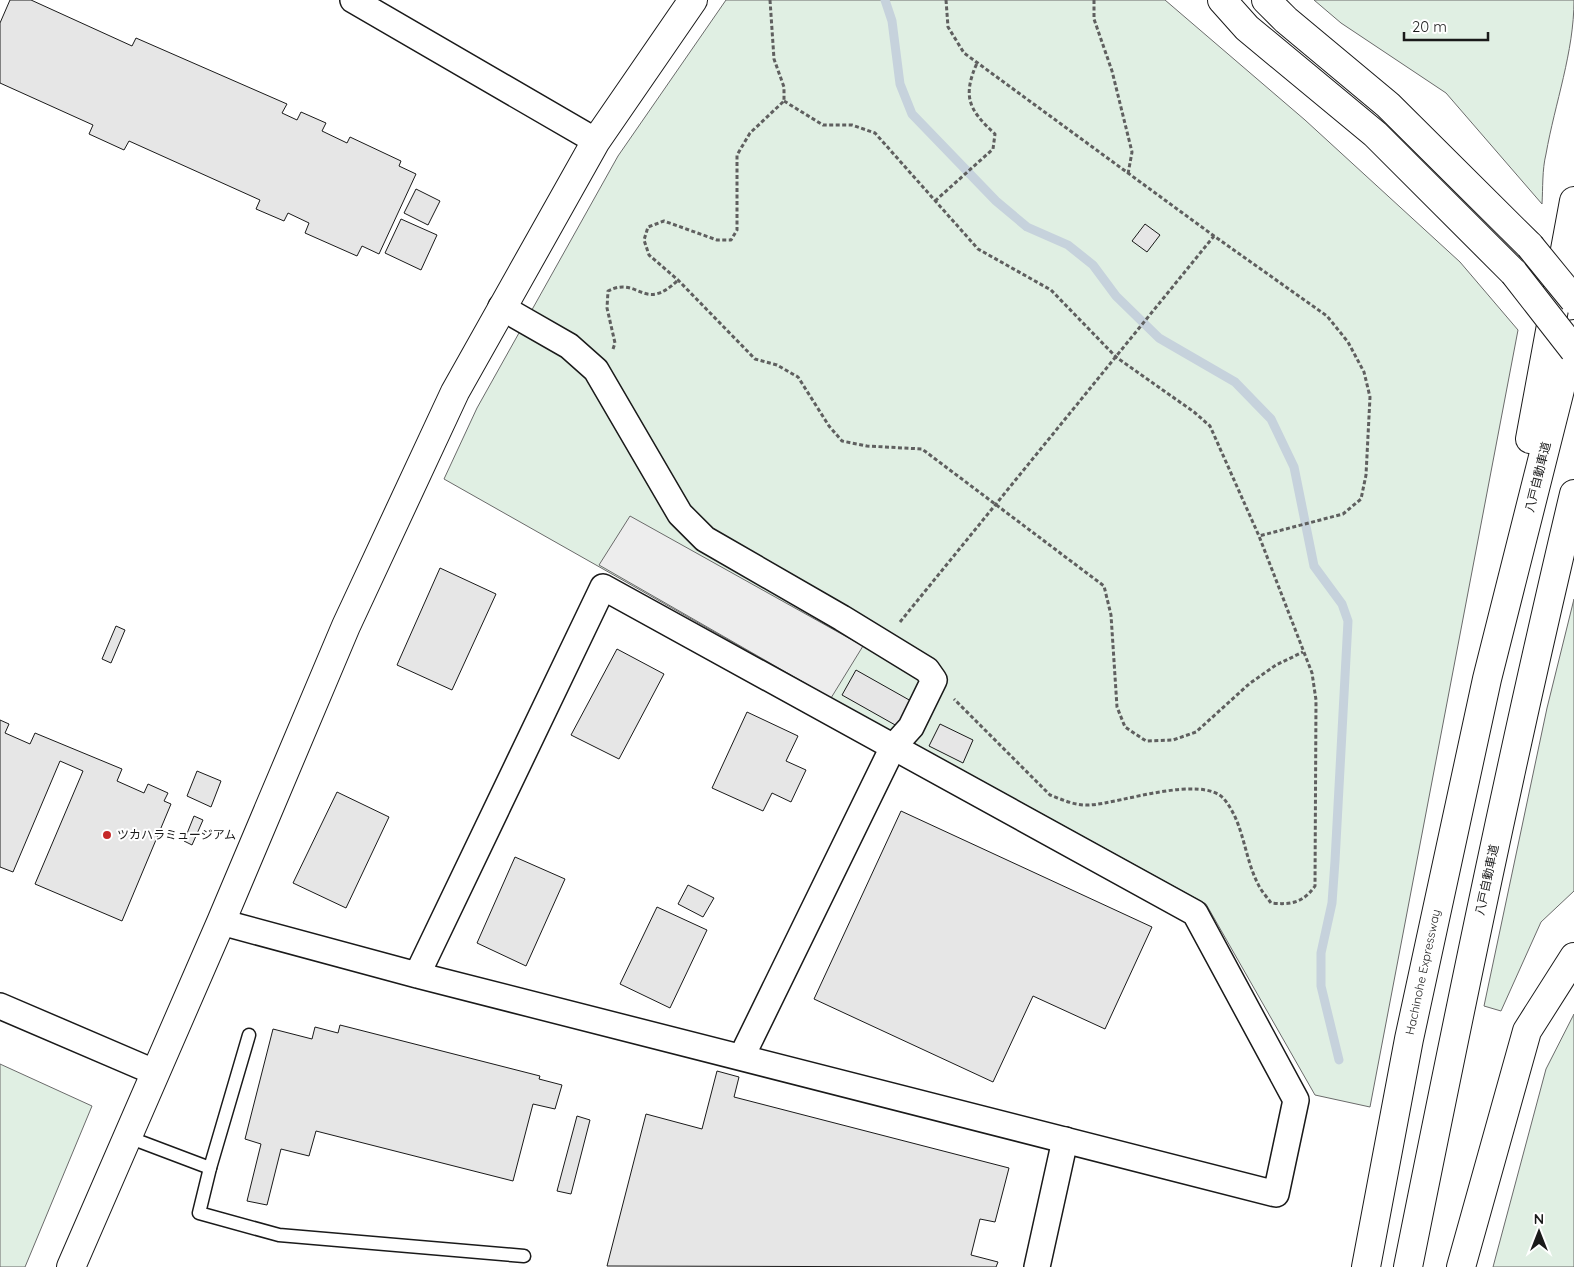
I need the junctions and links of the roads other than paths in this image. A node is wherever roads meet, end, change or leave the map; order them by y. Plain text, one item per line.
1 (353, 0) edge
2 (693, 0) edge
3 (1222, 0) edge
4 (1266, 0) edge
5 (596, 141) junction
6 (1574, 201) edge
7 (1574, 300) edge
8 (501, 307) junction
9 (1574, 334) edge
10 (1574, 350) edge
11 (1574, 494) edge
12 (1487, 679) junction
13 (892, 747) junction
14 (221, 922) junction
15 (1574, 957) edge
16 (417, 975) junction
17 (0, 1006) edge
18 (249, 1035) dead end
19 (742, 1056) junction
20 (154, 1072) junction
21 (128, 1137) junction
22 (1065, 1140) junction
23 (210, 1168) junction
24 (524, 1256) dead end
25 (71, 1267) edge
26 (1037, 1267) edge
27 (1366, 1267) edge
28 (1408, 1267) edge
29 (1461, 1267) edge

1 - 5 street
2 - 5 main road
3 - 10 main road, bridge
4 - 7 main road, bridge
5 - 8 main road
6 - 12 main road
8 - 13 street
8 - 14 main road
9 - 12 main road, 八戸自動車道
11 - 28 main road, 八戸自動車道
12 - 27 main road, Hachinohe Expressway
13 - 16 street
13 - 19 street
13 - 22 street
14 - 16 street
14 - 20 main road
15 - 29 main road
16 - 19 street
17 - 20 street
18 - 23 lane
19 - 22 street
20 - 21 main road
21 - 23 lane
21 - 25 main road
22 - 26 street
23 - 24 lane

